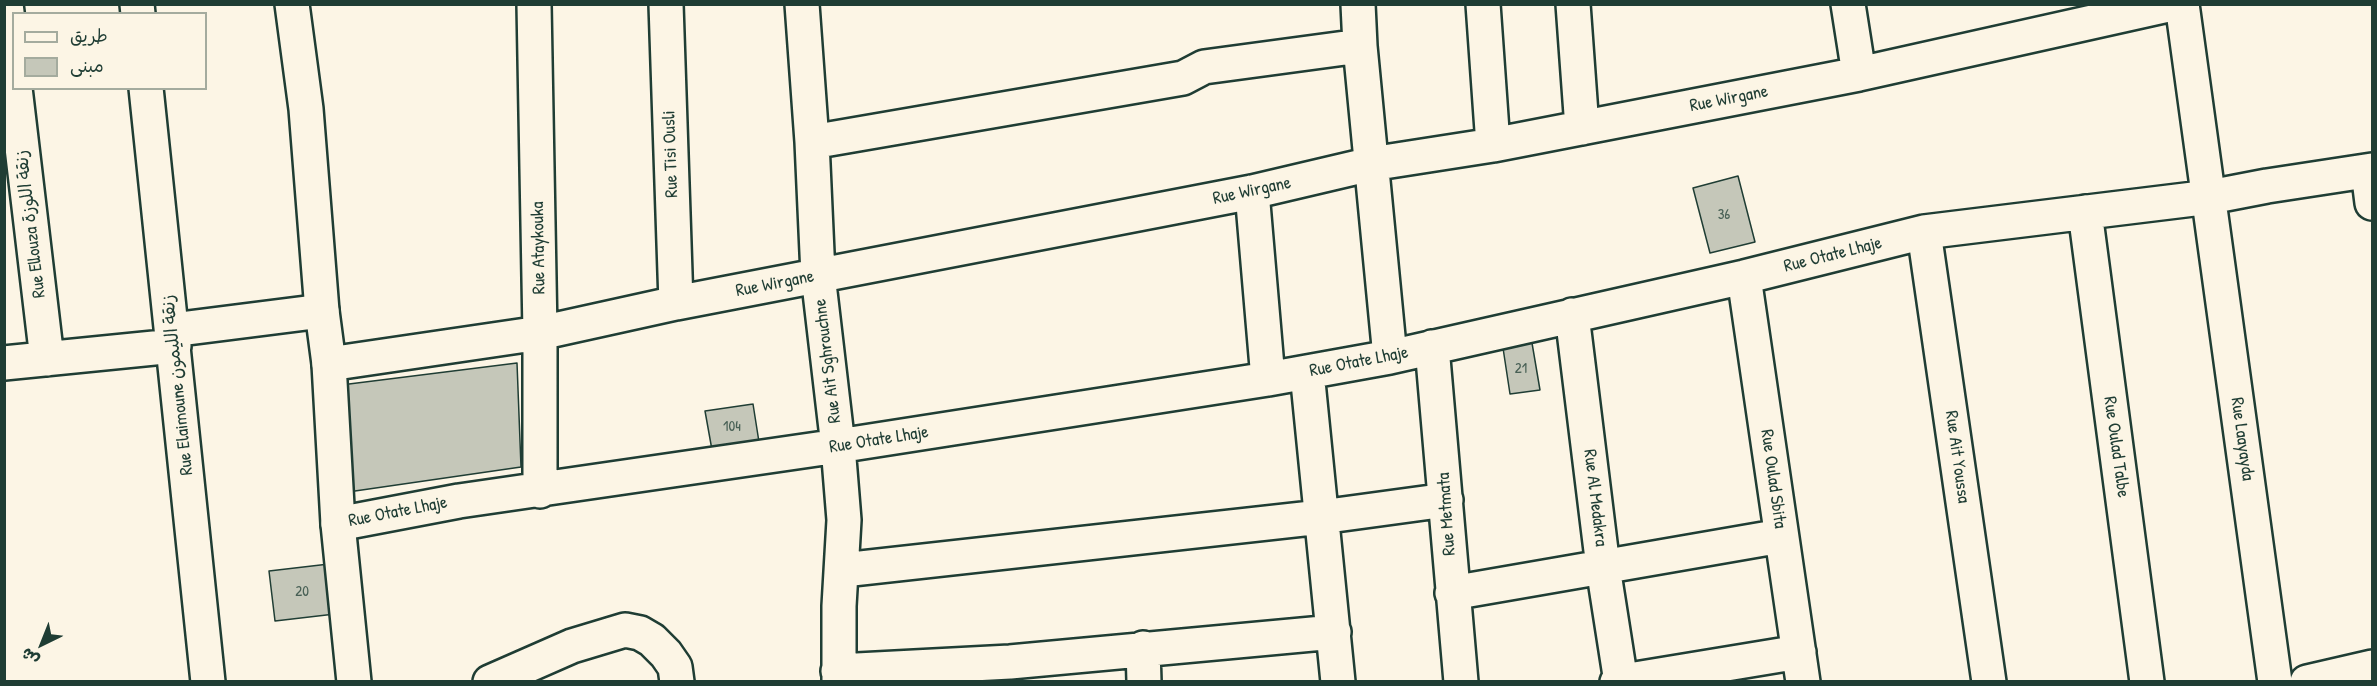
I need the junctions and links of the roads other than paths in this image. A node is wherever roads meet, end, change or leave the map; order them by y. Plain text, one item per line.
1 (6, 4) edge
2 (292, 4) edge
3 (534, 4) edge
4 (666, 4) edge
5 (1358, 4) edge
6 (1483, 4) edge
7 (1573, 4) edge
8 (1848, 4) edge
9 (2173, 4) edge
10 (2182, 4) edge
11 (809, 5) edge
12 (1360, 46) junction
13 (1859, 74) junction
14 (12, 78) edge
15 (13, 90) edge
16 (146, 90) edge
17 (1582, 128) junction
18 (812, 141) junction
19 (1493, 145) junction
20 (1371, 164) junction
21 (2370, 170) edge
22 (1252, 192) junction
23 (2210, 197) junction
24 (2373, 203) edge
25 (2085, 213) junction
26 (1924, 232) junction
27 (818, 276) junction
28 (1744, 277) junction
29 (676, 303) junction
30 (322, 310) junction
31 (1572, 315) junction
32 (540, 333) junction
33 (173, 338) junction
34 (1432, 347) junction
35 (1390, 357) junction
36 (47, 359) junction
37 (4, 363) edge
38 (329, 364) junction
39 (1307, 372) junction
40 (1268, 379) junction
41 (838, 446) junction
42 (540, 491) junction
43 (1446, 500) junction
44 (1321, 517) junction
45 (338, 524) junction
46 (1781, 536) junction
47 (1603, 567) junction
48 (843, 570) junction
49 (1452, 593) junction
50 (1334, 632) junction
51 (1143, 648) junction
52 (1801, 667) edge
53 (2373, 667) edge
54 (1010, 672) edge
55 (839, 676) edge
56 (2322, 680) edge
57 (208, 681) edge
58 (354, 681) edge
59 (490, 681) edge
60 (677, 681) edge
61 (1144, 681) edge
62 (1338, 681) edge
63 (1461, 681) edge
64 (1619, 681) edge
65 (1989, 681) edge
66 (2147, 681) edge
67 (2275, 681) edge

1 - 14 street, Rue Ellouza زنقة اللوزة
2 - 30 street
3 - 32 street, Rue Ataykouka
4 - 29 street, Rue Tisi Ousli
5 - 12 street
6 - 19 street
7 - 17 street
8 - 13 street
9 - 13 street, Rue Wirgane
10 - 23 street, Rue Laayayda
11 - 18 street, Rue Ait Sghrouchne
12 - 18 street
12 - 20 street
13 - 17 street, Rue Wirgane
15 - 36 street, Rue Ellouza زنقة اللوزة
16 - 33 street, Rue Elaimoune زنقة الليمون
17 - 19 street, Rue Wirgane
18 - 27 street, Rue Ait Sghrouchne
19 - 20 street, Rue Wirgane
20 - 22 street, Rue Wirgane
20 - 35 street
21 - 23 street, Rue Otate Lhaje
21 - 24 street
22 - 27 street, Rue Wirgane
22 - 40 street
23 - 25 street, Rue Otate Lhaje
23 - 67 street, Rue Laayayda
25 - 26 street, Rue Otate Lhaje
25 - 66 street, Rue Oulad Talbe
26 - 28 street, Rue Otate Lhaje
26 - 65 street, Rue Ait Youssa
27 - 29 street, Rue Wirgane
27 - 41 street, Rue Ait Sghrouchne
28 - 31 street, Rue Otate Lhaje
28 - 46 street, Rue Oulad Sbita
29 - 32 street, Rue Wirgane
30 - 33 street
30 - 38 street
31 - 34 street, Rue Otate Lhaje
31 - 47 street, Rue Al Medakra
32 - 38 street, Rue Wirgane
32 - 42 street, Rue Ataykouka
33 - 36 street
33 - 57 street, Rue Elaimoune زنقة الليمون
34 - 35 street, Rue Otate Lhaje
34 - 43 street, Rue Metmata
35 - 39 street, Rue Otate Lhaje
36 - 37 street
38 - 45 street
39 - 40 street, Rue Otate Lhaje
39 - 44 street
40 - 41 street, Rue Otate Lhaje
41 - 42 street, Rue Otate Lhaje
41 - 48 street, Rue Ait Sghrouchne
42 - 45 street, Rue Otate Lhaje
43 - 44 street
43 - 49 street, Rue Metmata
44 - 48 street
44 - 50 street
45 - 58 street
46 - 47 street
46 - 52 street, Rue Oulad Sbita
47 - 49 street
47 - 64 street, Rue Al Medakra
48 - 55 street, Rue Ait Sghrouchne
49 - 63 street, Rue Metmata
50 - 51 street
50 - 62 street
51 - 54 street
51 - 61 street
52 - 64 street
53 - 56 street
54 - 55 street
59 - 60 street

